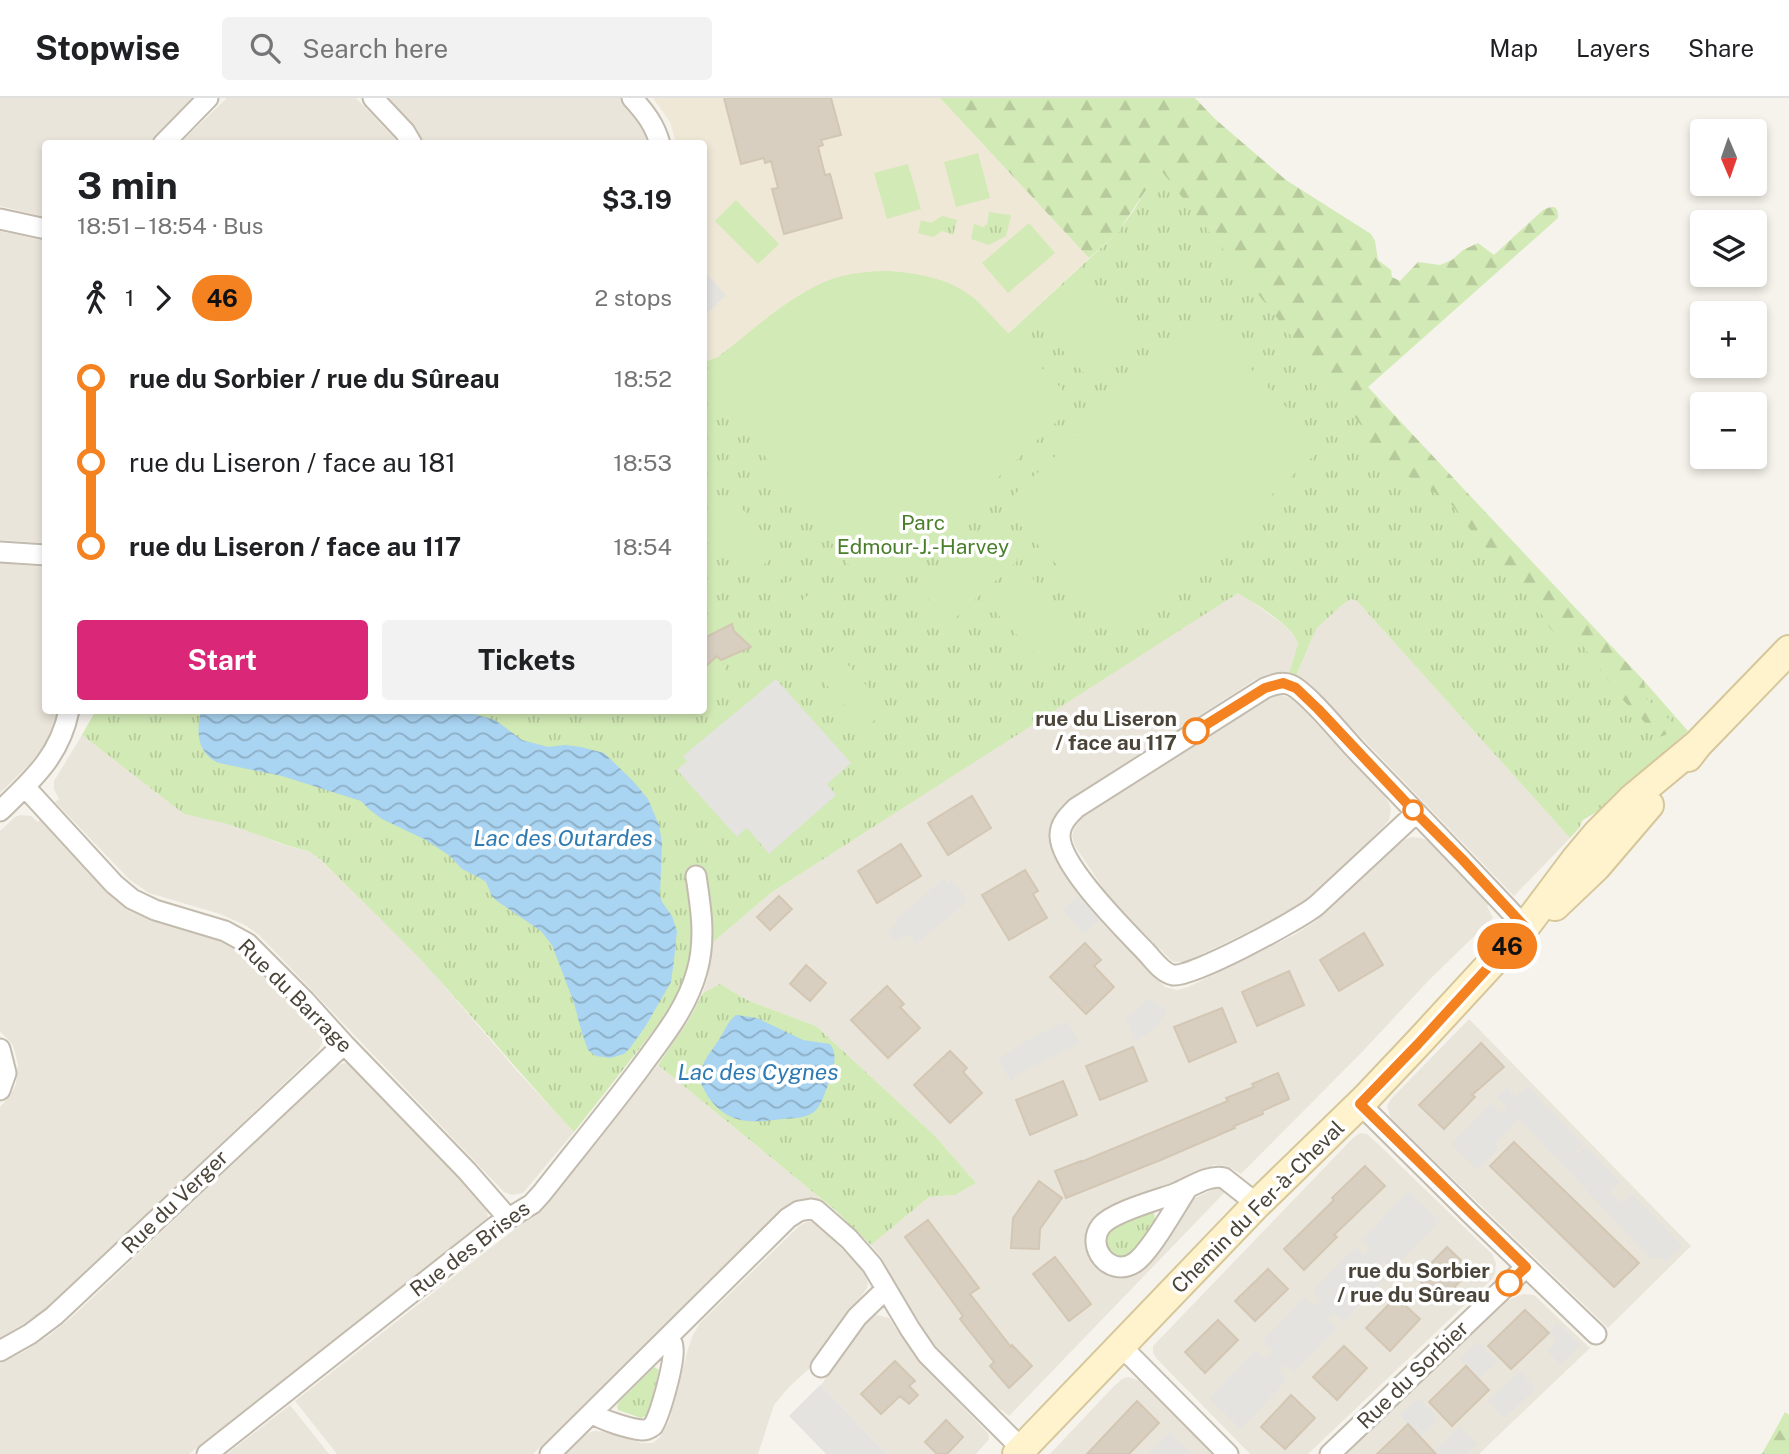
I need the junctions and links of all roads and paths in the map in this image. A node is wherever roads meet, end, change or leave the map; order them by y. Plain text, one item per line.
1 (208, 98) edge
2 (373, 98) edge
3 (632, 98) edge
4 (167, 140) edge
5 (410, 140) edge
6 (659, 140) edge
7 (0, 219) edge
8 (42, 228) edge
9 (0, 552) edge
10 (42, 555) edge
11 (1789, 650) edge
12 (68, 714) edge
13 (25, 787) junction
14 (0, 811) edge
15 (1416, 813) junction
16 (696, 876) dead end
17 (1525, 927) junction
18 (344, 1044) junction
19 (0, 1049) edge
20 (0, 1090) edge
21 (1360, 1104) junction
22 (1187, 1189) junction
23 (1257, 1205) junction
24 (508, 1218) junction
25 (1526, 1267) junction
26 (886, 1289) junction
27 (1596, 1334) dead end
28 (668, 1338) junction
29 (1121, 1346) junction
30 (0, 1351) edge
31 (821, 1367) dead end
32 (592, 1412) junction
33 (1020, 1451) edge
34 (207, 1454) edge
35 (550, 1454) edge
36 (1228, 1454) edge
37 (1330, 1454) edge

1 - 4 street
2 - 5 street
3 - 6 street
7 - 8 street
9 - 10 street
11 - 17 street, Chemin du Fer-à-Cheval
12 - 13 street
13 - 14 street
13 - 18 street, Rue du Barrage
15 - 15 street
15 - 17 street
16 - 24 street, Rue des Brises
17 - 21 street, Chemin du Fer-à-Cheval
18 - 24 street, Rue du Barrage
18 - 30 street, Rue du Verger
19 - 20 street
21 - 23 street, Chemin du Fer-à-Cheval
21 - 25 street
22 - 22 street
22 - 23 street
23 - 29 street, Chemin du Fer-à-Cheval
24 - 34 street, Rue des Brises
25 - 27 street
25 - 37 street, Rue du Sorbier
26 - 28 street
26 - 31 street
26 - 33 street
28 - 32 street
28 - 32 street
29 - 33 street, Chemin du Fer-à-Cheval
29 - 36 street
32 - 35 street

